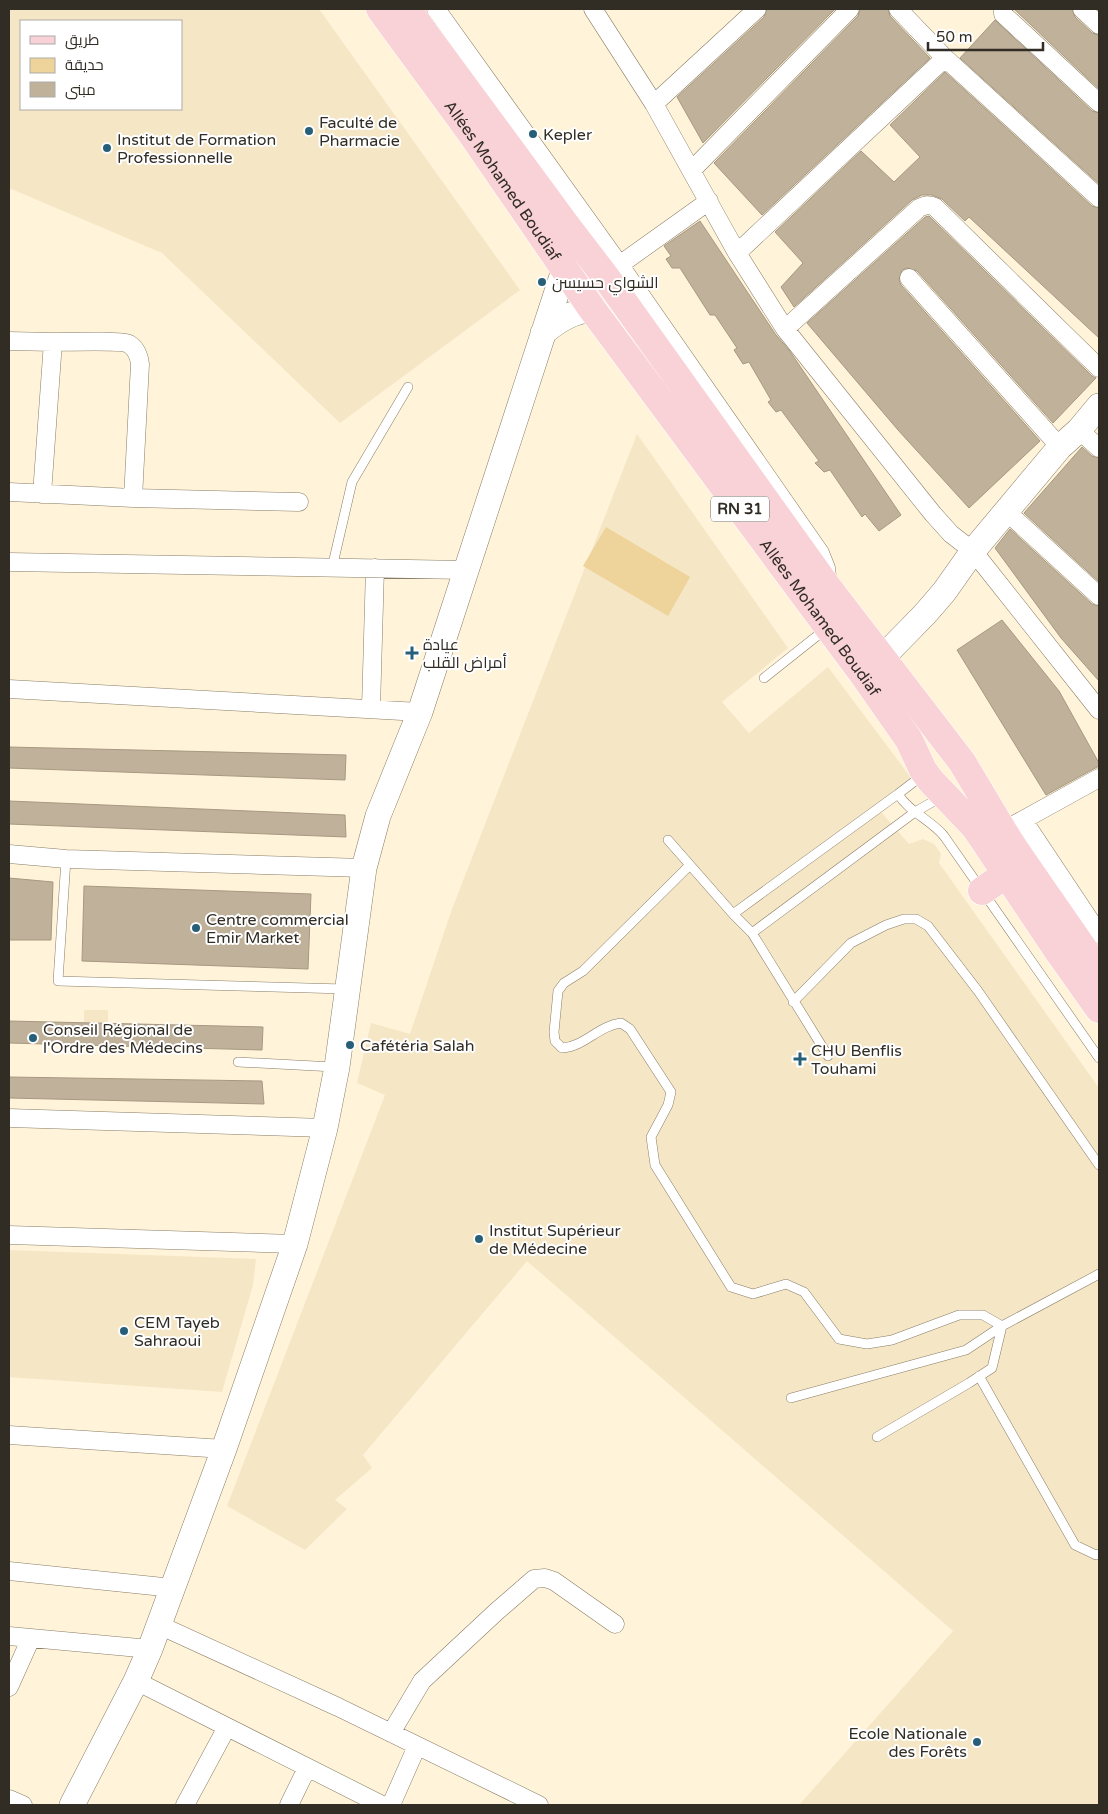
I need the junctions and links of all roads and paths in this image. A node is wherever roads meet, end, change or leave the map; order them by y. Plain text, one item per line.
1 (380, 9) edge
2 (408, 9) edge
3 (436, 9) edge
4 (593, 9) edge
5 (757, 9) edge
6 (850, 9) edge
7 (898, 9) edge
8 (1003, 9) edge
9 (1082, 9) edge
10 (1099, 25) edge
11 (441, 35) junction
12 (946, 58) junction
13 (1099, 103) edge
14 (654, 104) junction
15 (692, 170) junction
16 (1099, 198) edge
17 (709, 201) junction
18 (737, 252) junction
19 (564, 270) junction
20 (612, 270) junction
21 (909, 278) dead end
22 (592, 309) junction
23 (785, 329) junction
24 (542, 333) junction
25 (9, 341) edge
26 (53, 342) junction
27 (1099, 368) edge
28 (408, 387) dead end
29 (1099, 406) edge
30 (1079, 430) junction
31 (1060, 447) junction
32 (1099, 448) edge
33 (9, 492) edge
34 (42, 494) junction
35 (133, 498) junction
36 (299, 502) dead end
37 (1007, 512) junction
38 (973, 552) junction
39 (9, 562) edge
40 (332, 568) junction
41 (375, 568) junction
42 (466, 570) junction
43 (1099, 596) edge
44 (828, 627) junction
45 (882, 658) junction
46 (764, 678) dead end
47 (9, 689) edge
48 (371, 708) junction
49 (1099, 710) edge
50 (420, 712) junction
51 (950, 746) junction
52 (923, 770) junction
53 (1099, 778) edge
54 (972, 779) junction
55 (898, 794) junction
56 (944, 796) junction
57 (915, 812) junction
58 (1013, 826) junction
59 (668, 840) dead end
60 (9, 854) edge
61 (66, 859) junction
62 (690, 865) junction
63 (364, 868) junction
64 (1006, 874) junction
65 (982, 892) junction
66 (733, 914) junction
67 (752, 933) junction
68 (1099, 934) edge
69 (1099, 971) edge
70 (347, 989) junction
71 (793, 1002) junction
72 (1099, 1009) edge
73 (828, 1056) dead end
74 (1099, 1058) edge
75 (238, 1062) dead end
76 (337, 1068) junction
77 (9, 1118) edge
78 (325, 1128) junction
79 (1099, 1165) edge
80 (9, 1235) edge
81 (295, 1244) junction
82 (1099, 1274) edge
83 (1002, 1326) junction
84 (979, 1376) junction
85 (791, 1398) dead end
86 (9, 1435) edge
87 (876, 1437) dead end
88 (224, 1449) junction
89 (1099, 1554) edge
90 (9, 1571) edge
91 (173, 1588) junction
92 (615, 1624) dead end
93 (159, 1625) junction
94 (9, 1636) edge
95 (31, 1638) junction
96 (150, 1649) junction
97 (136, 1681) junction
98 (9, 1687) edge
99 (227, 1727) junction
100 (391, 1733) junction
101 (417, 1746) junction
102 (307, 1768) junction
103 (9, 1799) edge
104 (22, 1805) edge
105 (72, 1805) edge
106 (184, 1805) edge
107 (289, 1805) edge
108 (382, 1805) edge
109 (391, 1805) edge
110 (539, 1805) edge

1 - 19 main road, Allées Mohamed Boudiaf / RN 31
2 - 11 main road, Allées Mohamed Boudiaf / RN 31
3 - 11 street
4 - 14 street
5 - 14 street
6 - 15 street
7 - 12 street
8 - 13 street
9 - 10 street
11 - 20 main road, Allées Mohamed Boudiaf / RN 31
12 - 16 street
12 - 18 street
14 - 15 street
15 - 17 street
17 - 18 street
17 - 20 street
18 - 23 street
19 - 22 main road, Allées Mohamed Boudiaf / RN 31
19 - 24 street
20 - 45 main road, Allées Mohamed Boudiaf / RN 31
21 - 31 street
22 - 24 street
22 - 44 main road, Allées Mohamed Boudiaf / RN 31
23 - 27 street
23 - 38 street
24 - 42 street
25 - 26 street
26 - 34 street
26 - 35 street
28 - 40 lane
29 - 30 street
30 - 31 street
30 - 32 street
31 - 37 street
33 - 34 street
34 - 35 street
35 - 36 street
37 - 38 street
37 - 43 street
38 - 45 street
38 - 49 street
39 - 40 street
40 - 41 street
41 - 42 street
41 - 48 street
42 - 50 street
44 - 46 lane
44 - 52 main road, Allées Mohamed Boudiaf / RN 31
45 - 51 main road, Allées Mohamed Boudiaf / RN 31
47 - 48 street
48 - 50 street
50 - 63 street
51 - 52 main road
51 - 54 main road, Allées Mohamed Boudiaf / RN 31
52 - 55 lane
52 - 56 main road, Allées Mohamed Boudiaf / RN 31
53 - 58 street
54 - 56 main road
54 - 58 main road, Allées Mohamed Boudiaf / RN 31
55 - 57 lane
55 - 66 lane
56 - 57 lane
56 - 64 main road, Allées Mohamed Boudiaf / RN 31
57 - 65 lane
57 - 67 lane
58 - 68 street
58 - 69 main road, Allées Mohamed Boudiaf / RN 31
59 - 62 lane
60 - 61 street
61 - 63 street
61 - 70 lane
62 - 66 lane
62 - 83 lane
63 - 70 street
64 - 65 main road
64 - 72 main road, Allées Mohamed Boudiaf / RN 31
65 - 74 lane
66 - 67 lane
67 - 71 lane
70 - 76 street
71 - 73 lane
71 - 79 lane
75 - 76 lane
76 - 78 street
77 - 78 street
78 - 81 street
80 - 81 street
81 - 88 street
82 - 83 lane
83 - 84 lane
83 - 85 lane
84 - 87 lane
84 - 89 lane
86 - 88 street
88 - 91 street
90 - 91 street
91 - 93 street
92 - 100 street
93 - 96 street
93 - 100 street
94 - 95 street
95 - 96 street
95 - 98 street
96 - 97 street
97 - 99 street
97 - 105 street
99 - 102 street
99 - 106 street
100 - 101 street
101 - 109 street
101 - 110 street
102 - 107 street
102 - 108 street
103 - 104 street

